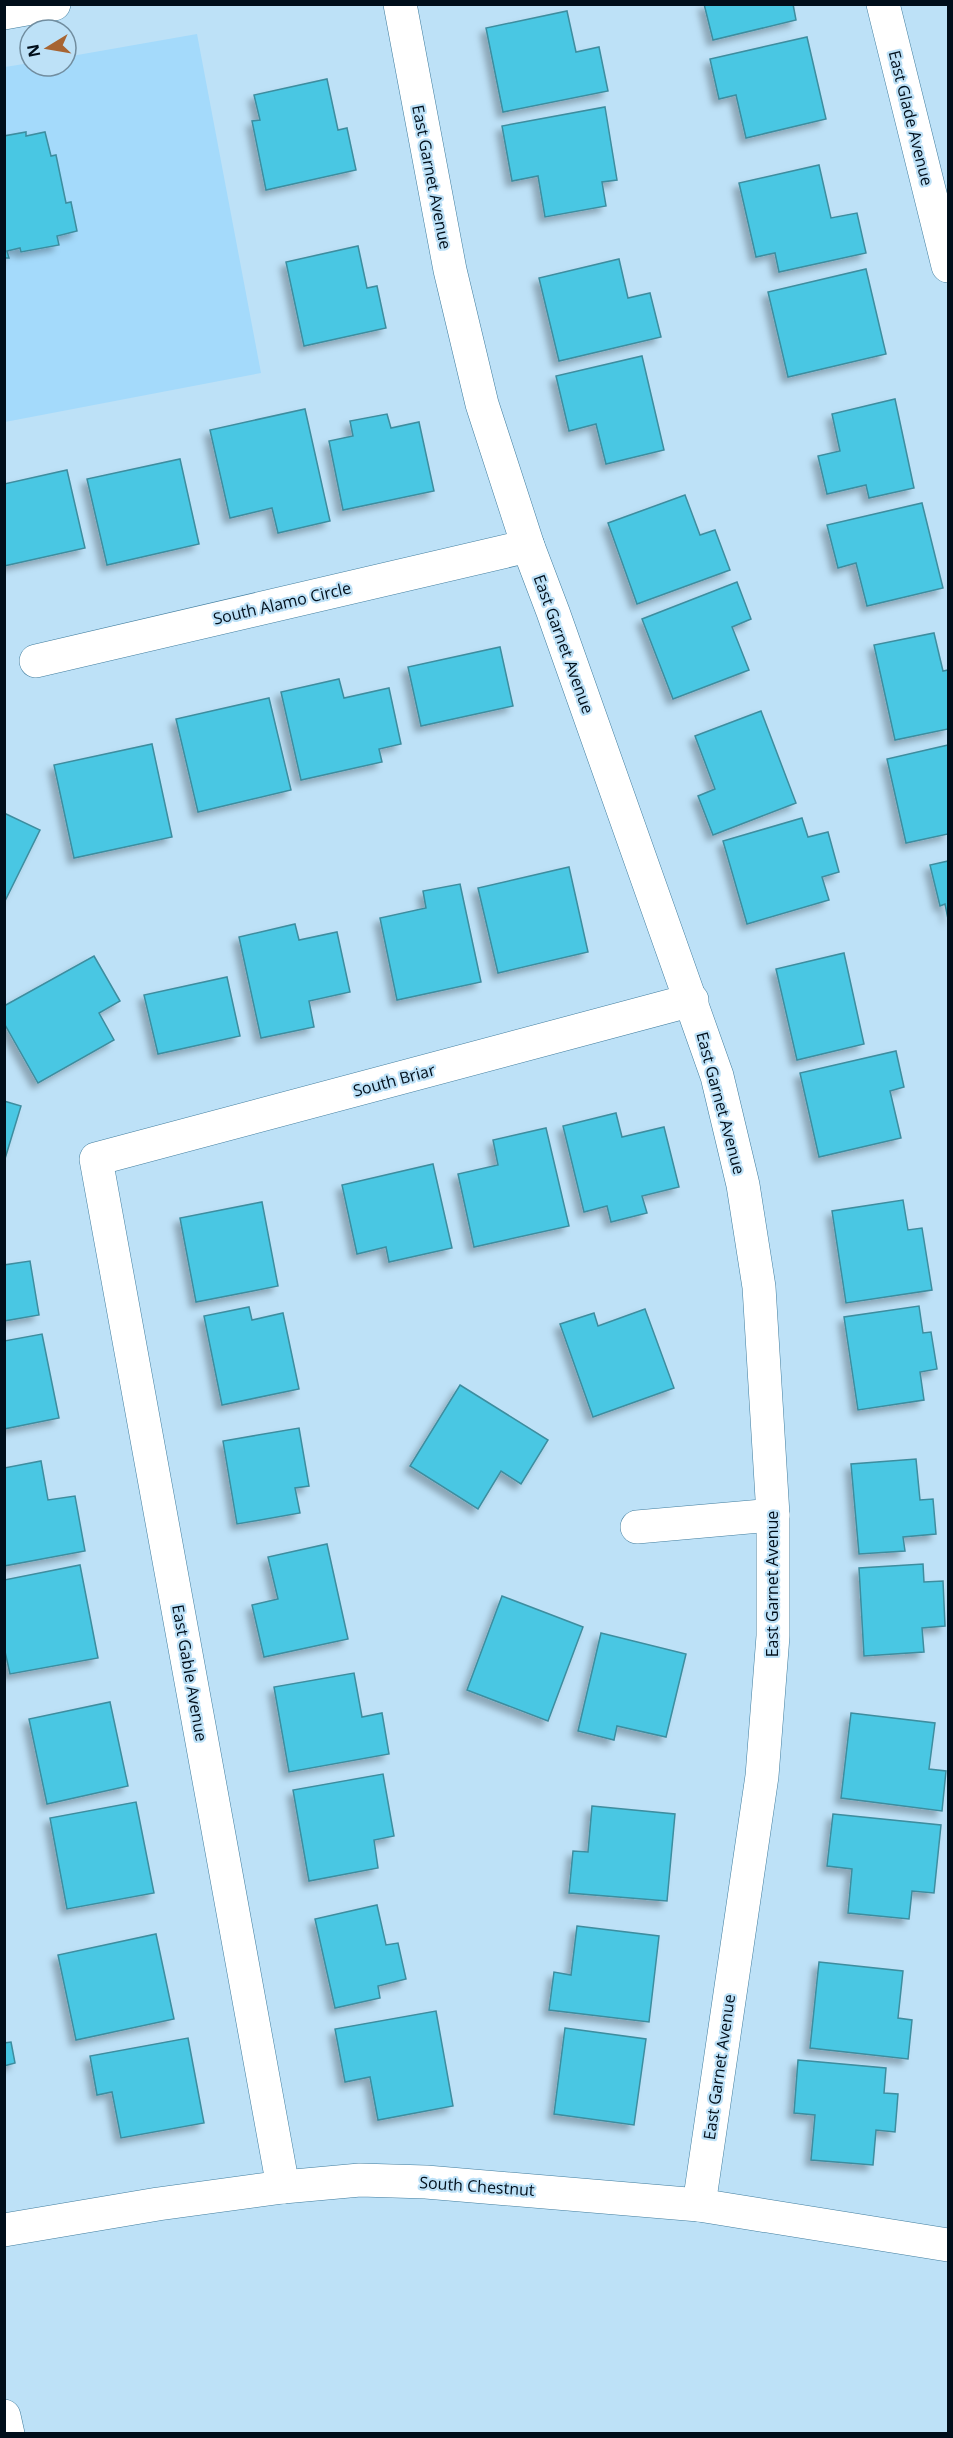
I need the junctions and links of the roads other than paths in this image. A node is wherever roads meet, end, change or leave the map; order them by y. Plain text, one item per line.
1 (54, 4) edge
2 (400, 4) edge
3 (882, 4) edge
4 (4, 13) edge
5 (948, 266) edge
6 (528, 546) junction
7 (36, 661) dead end
8 (692, 1000) junction
9 (96, 1159) joint
10 (773, 1515) junction
11 (637, 1527) dead end
12 (283, 2187) junction
13 (699, 2205) junction
14 (4, 2229) edge
15 (948, 2245) edge
16 (4, 2416) edge
17 (8, 2433) edge

1 - 4 street
2 - 6 street, East Garnet Avenue
3 - 5 street, East Glade Avenue
6 - 7 street, South Alamo Circle
6 - 8 street, East Garnet Avenue
8 - 9 street, South Briar
8 - 10 street, East Garnet Avenue
9 - 12 street, East Gable Avenue
10 - 11 street
10 - 13 street, East Garnet Avenue
12 - 13 street, South Chestnut
12 - 14 street, South Chestnut
13 - 15 street, South Chestnut
16 - 17 street

